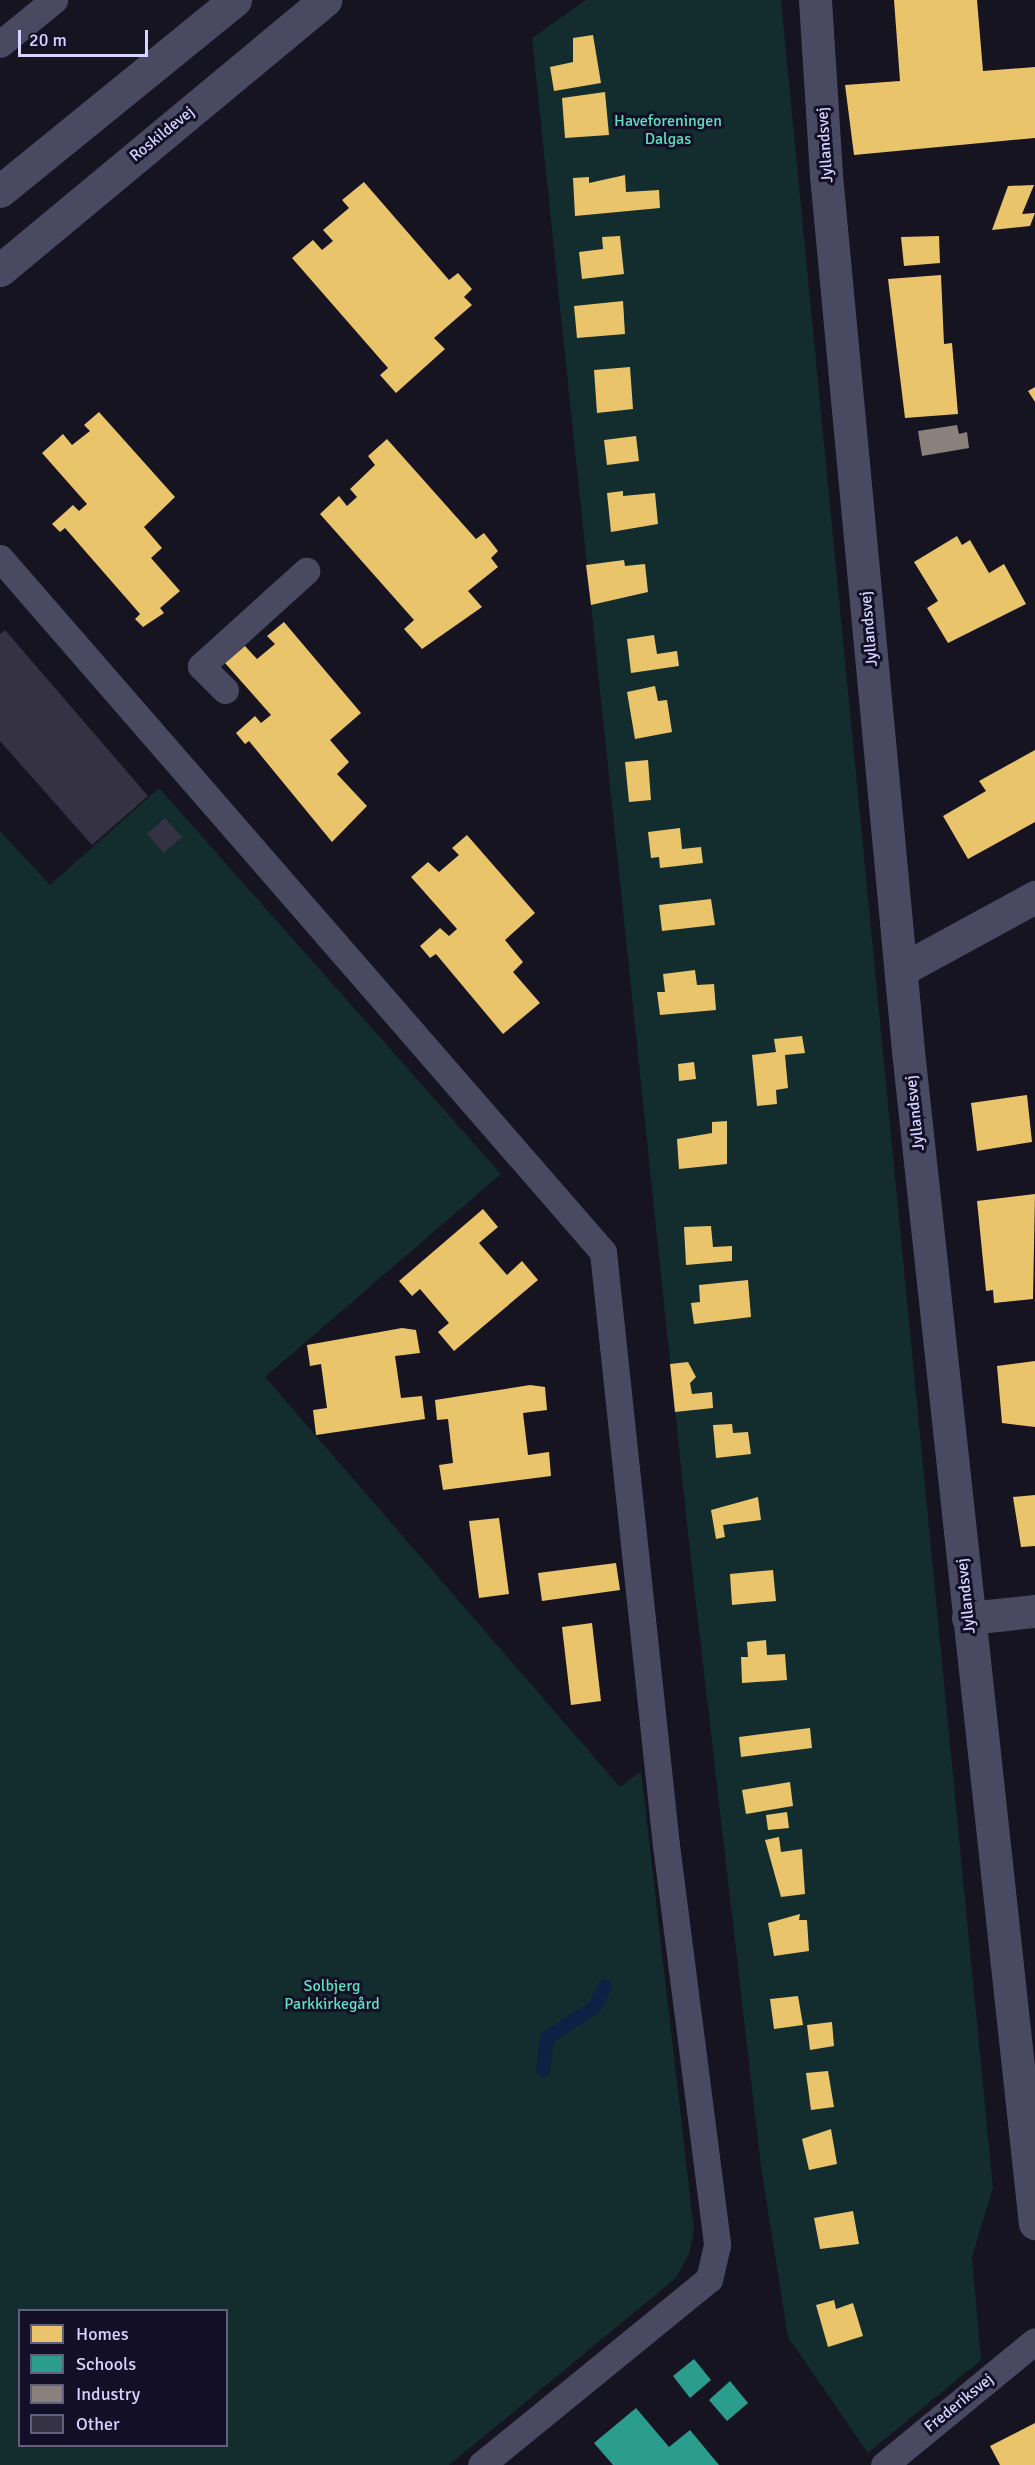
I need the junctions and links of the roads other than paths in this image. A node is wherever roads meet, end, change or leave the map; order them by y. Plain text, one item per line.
1 (54, 0) edge
2 (235, 0) edge
3 (325, 0) edge
4 (815, 0) edge
5 (0, 44) edge
6 (0, 191) edge
7 (0, 270) edge
8 (0, 558) edge
9 (306, 571) dead end
10 (225, 690) dead end
11 (1035, 897) edge
12 (901, 970) junction
13 (1035, 1611) edge
14 (968, 1618) junction
15 (1035, 2223) edge
16 (1035, 2341) edge
17 (481, 2465) edge
18 (884, 2465) edge

1 - 5 lane
2 - 6 street
3 - 7 street, Roskildevej
4 - 12 street, Jyllandsvej
8 - 17 lane
9 - 10 lane
11 - 12 street
12 - 14 street, Jyllandsvej
13 - 14 street
14 - 15 street, Jyllandsvej
16 - 18 lane, Frederiksvej

